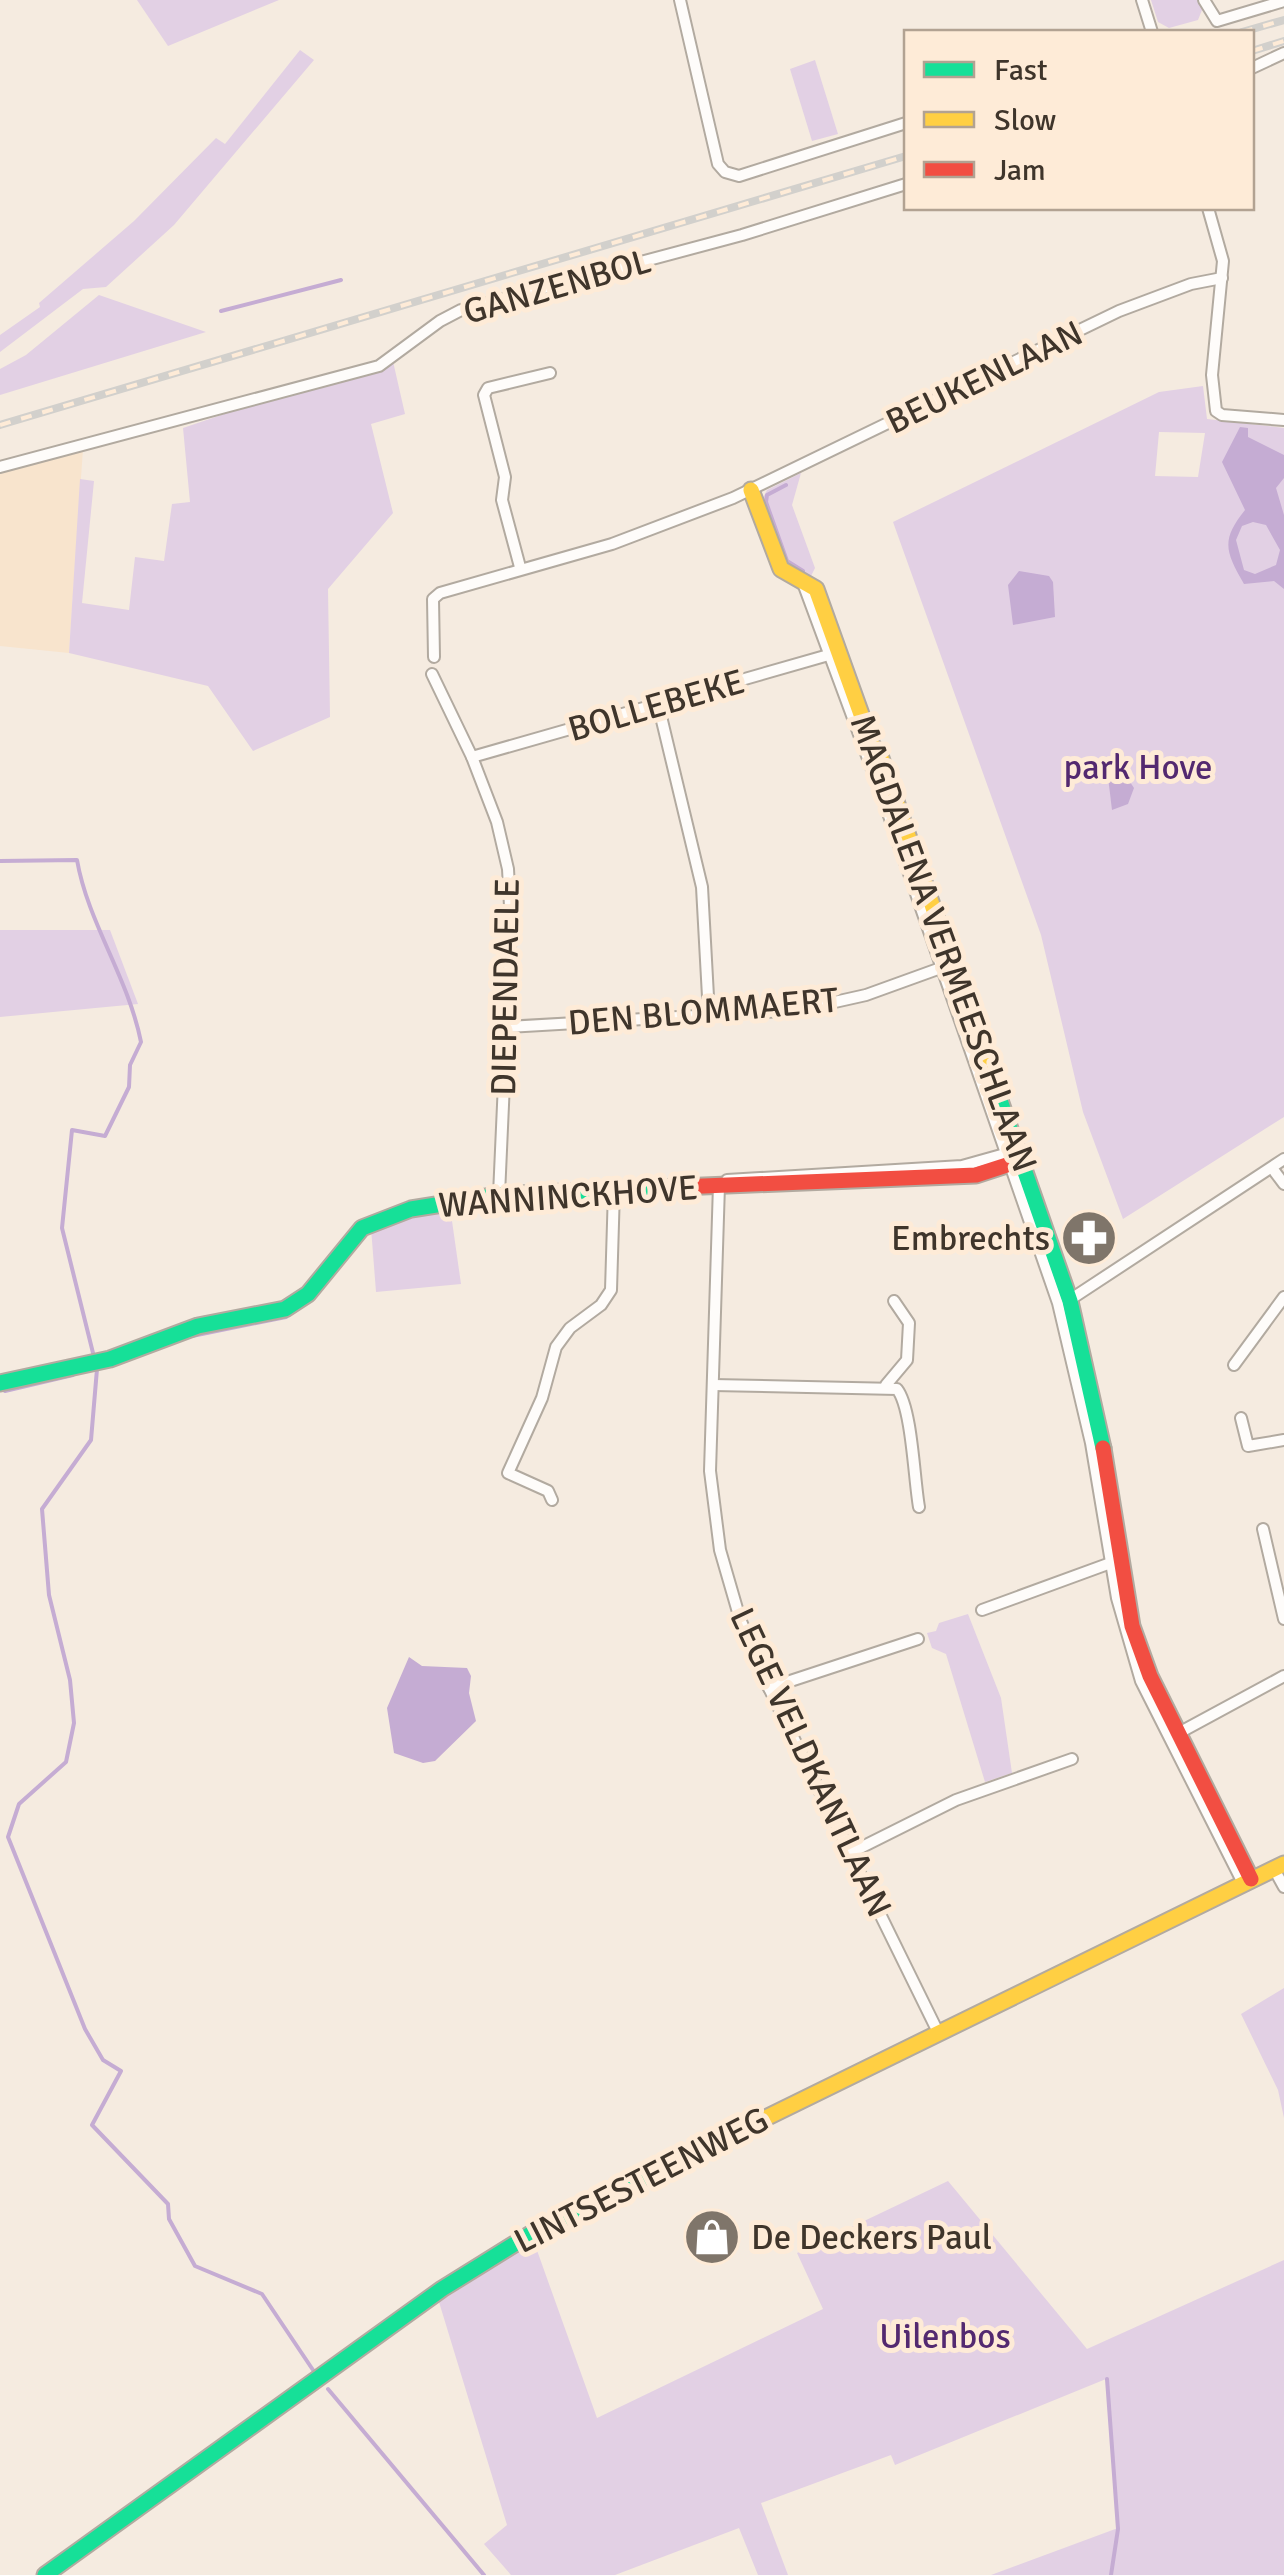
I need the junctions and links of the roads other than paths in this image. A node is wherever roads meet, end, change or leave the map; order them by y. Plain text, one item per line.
1 (680, 0) edge
2 (1142, 0) edge
3 (1204, 0) edge
4 (1284, 1) edge
5 (1151, 30) edge
6 (1284, 53) edge
7 (1254, 67) edge
8 (904, 123) edge
9 (904, 185) edge
10 (1209, 210) edge
11 (1222, 278) junction
12 (550, 373) dead end
13 (1284, 420) edge
14 (0, 467) edge
15 (751, 490) junction
16 (520, 567) junction
17 (833, 654) junction
18 (434, 657) dead end
19 (432, 674) dead end
20 (658, 704) junction
21 (472, 758) junction
22 (949, 965) junction
23 (709, 1015) junction
24 (506, 1027) junction
25 (1016, 1157) junction
26 (1284, 1159) edge
27 (1272, 1168) junction
28 (723, 1183) junction
29 (1284, 1184) edge
30 (614, 1190) junction
31 (499, 1195) junction
32 (1284, 1297) edge
33 (894, 1302) dead end
34 (1064, 1302) junction
35 (1234, 1365) dead end
36 (0, 1383) edge
37 (712, 1385) junction
38 (886, 1386) junction
39 (1240, 1418) dead end
40 (1284, 1440) edge
41 (552, 1500) dead end
42 (919, 1507) dead end
43 (1264, 1529) dead end
44 (1116, 1561) junction
45 (982, 1610) dead end
46 (1284, 1620) edge
47 (918, 1640) dead end
48 (1284, 1676) edge
49 (769, 1688) junction
50 (1175, 1735) junction
51 (1072, 1759) dead end
52 (852, 1852) junction
53 (1279, 1866) edge
54 (1247, 1881) junction
55 (1284, 1886) edge
56 (937, 2030) junction
57 (45, 2575) edge

1 - 8 street
2 - 5 street
3 - 4 street
6 - 7 street
9 - 14 street, GANZENBOL
10 - 11 street
11 - 13 street
11 - 15 street, BEUKENLAAN
12 - 16 street
15 - 16 street, BEUKENLAAN
15 - 17 street, MAGDALENA VERMEESCHLAAN
16 - 18 street, BEUKENLAAN
17 - 20 street, BOLLEBEKE
17 - 22 street, MAGDALENA VERMEESCHLAAN
19 - 21 street, DIEPENDAELE
20 - 21 street, BOLLEBEKE
20 - 23 street
21 - 24 street, DIEPENDAELE
22 - 23 street, DEN BLOMMAERT
22 - 25 street, MAGDALENA VERMEESCHLAAN
23 - 24 street, DEN BLOMMAERT
24 - 31 street, DIEPENDAELE
25 - 28 street, WANNINCKHOVE
25 - 34 street, MAGDALENA VERMEESCHLAAN
26 - 27 street
27 - 29 street
27 - 34 street
28 - 30 street, WANNINCKHOVE
28 - 37 street, LEGE VELDKANTLAAN
30 - 31 street, WANNINCKHOVE
30 - 41 street
31 - 36 street, WANNINCKHOVE
32 - 35 street
33 - 38 street
34 - 44 street, MAGDALENA VERMEESCHLAAN
37 - 38 street
37 - 49 street, LEGE VELDKANTLAAN
38 - 42 street
39 - 40 street
43 - 46 street
44 - 45 street
44 - 50 street, MAGDALENA VERMEESCHLAAN
47 - 49 street
48 - 50 street
49 - 52 street, LEGE VELDKANTLAAN
50 - 54 street, MAGDALENA VERMEESCHLAAN
51 - 52 street
52 - 56 street, LEGE VELDKANTLAAN
53 - 54 street, LINTSESTEENWEG
53 - 55 street
54 - 56 street, LINTSESTEENWEG
56 - 57 street, LINTSESTEENWEG

